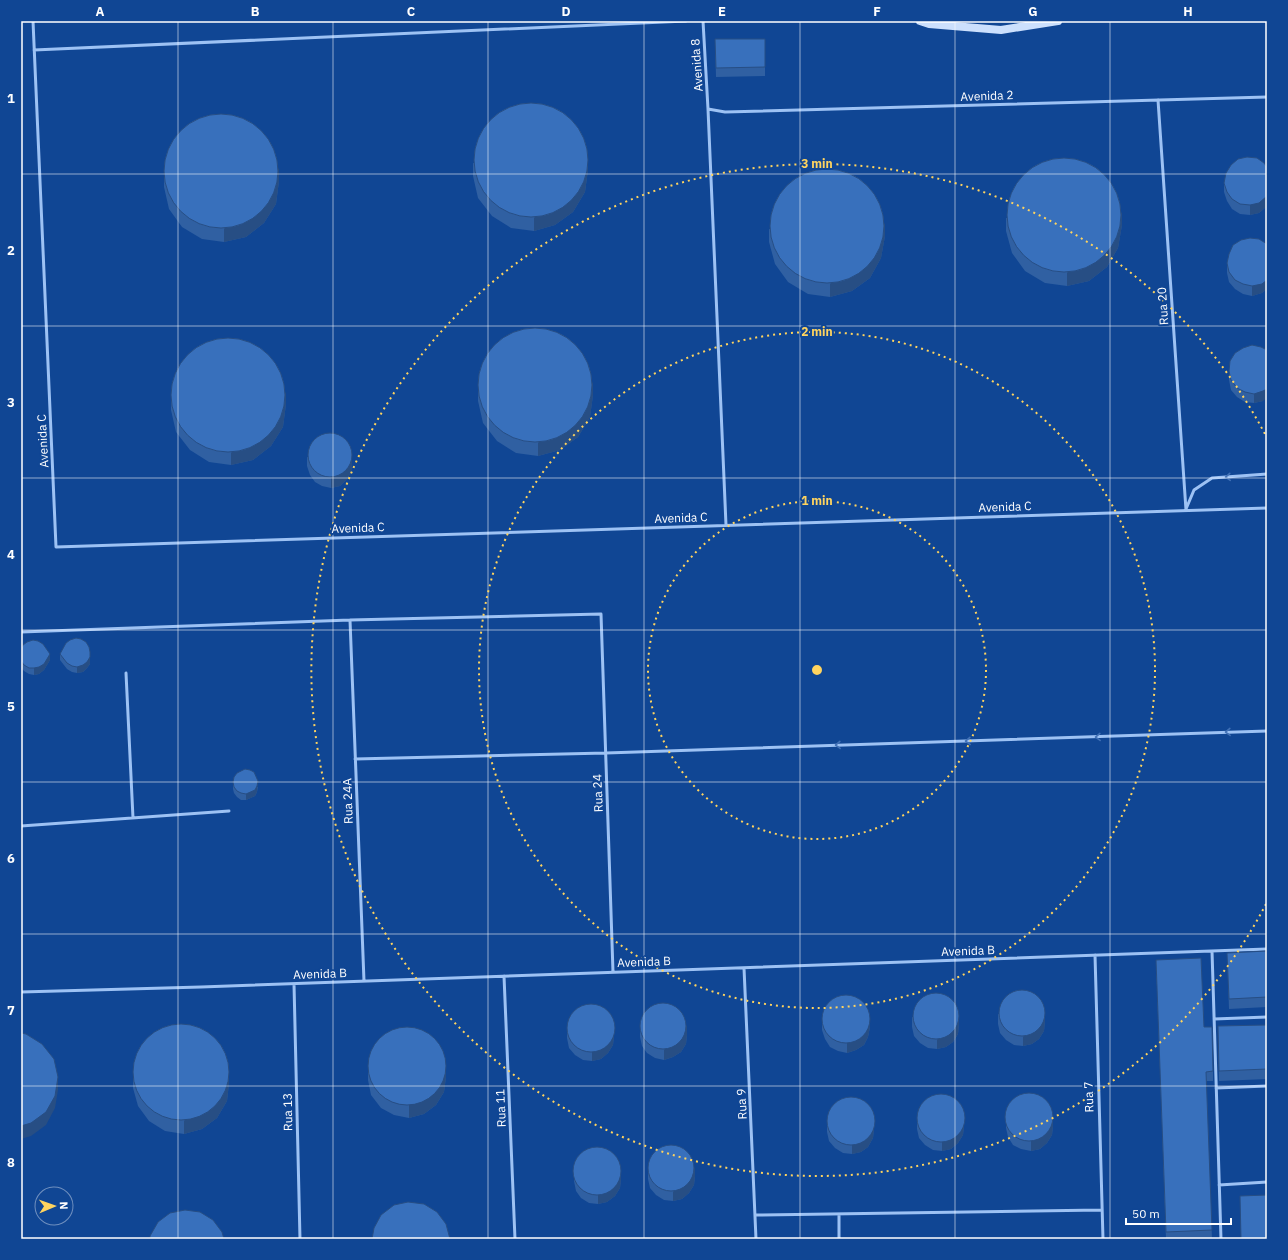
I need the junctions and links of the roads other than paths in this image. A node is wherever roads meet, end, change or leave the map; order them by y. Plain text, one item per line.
1 (33, 21) edge
2 (686, 21) edge
3 (703, 21) edge
4 (920, 21) edge
5 (1058, 21) edge
6 (34, 50) junction
7 (1267, 97) edge
8 (1158, 100) junction
9 (708, 109) junction
10 (1267, 474) edge
11 (1267, 508) edge
12 (1186, 510) junction
13 (726, 525) junction
14 (350, 620) junction
15 (21, 632) edge
16 (126, 673) dead end
17 (1267, 731) edge
18 (606, 753) junction
19 (355, 759) junction
20 (229, 811) dead end
21 (133, 818) junction
22 (21, 826) edge
23 (1267, 949) edge
24 (1212, 951) junction
25 (1094, 955) junction
26 (744, 968) junction
27 (613, 972) junction
28 (504, 976) junction
29 (364, 981) junction
30 (294, 984) junction
31 (21, 992) edge
32 (1267, 1017) edge
33 (1214, 1019) junction
34 (1267, 1086) edge
35 (1216, 1088) junction
36 (1267, 1182) edge
37 (1219, 1184) junction
38 (1101, 1210) junction
39 (839, 1214) junction
40 (756, 1215) junction
41 (300, 1239) edge
42 (515, 1239) edge
43 (756, 1239) edge
44 (840, 1239) edge
45 (1103, 1239) edge
46 (1221, 1239) edge

1 - 6 lane, Avenida C
2 - 6 lane
3 - 9 lane, Avenida 8
4 - 5 main road
6 - 13 lane, Avenida C
7 - 8 lane, Avenida 2
8 - 9 lane, Avenida 2
8 - 12 lane, Rua 20
9 - 13 lane, Avenida 8
10 -> 12 lane
11 - 12 lane, Avenida C
12 - 13 lane, Avenida C
14 - 15 lane
14 - 18 lane, Rua 24
14 - 19 lane, Rua 24A
16 - 21 lane
17 -> 18 lane
18 - 19 lane
18 - 27 lane, Rua 24
19 - 29 lane, Rua 24A
20 - 21 lane
21 - 22 lane
23 - 24 lane, Avenida B
24 - 25 lane, Avenida B
24 - 33 lane
25 - 26 lane, Avenida B
25 - 38 lane, Rua 7
26 - 27 lane, Avenida B
26 - 40 lane, Rua 9
27 - 28 lane, Avenida B
28 - 29 lane, Avenida B
28 - 42 lane, Rua 11
29 - 30 lane, Avenida B
30 - 31 lane, Avenida B
30 - 41 lane, Rua 13
32 - 33 lane
33 - 35 lane
34 - 35 lane
35 - 37 lane
36 - 37 lane
37 - 46 lane
38 - 39 lane
38 - 45 lane, Rua 7
39 - 40 lane
39 - 44 lane
40 - 43 lane, Rua 9

